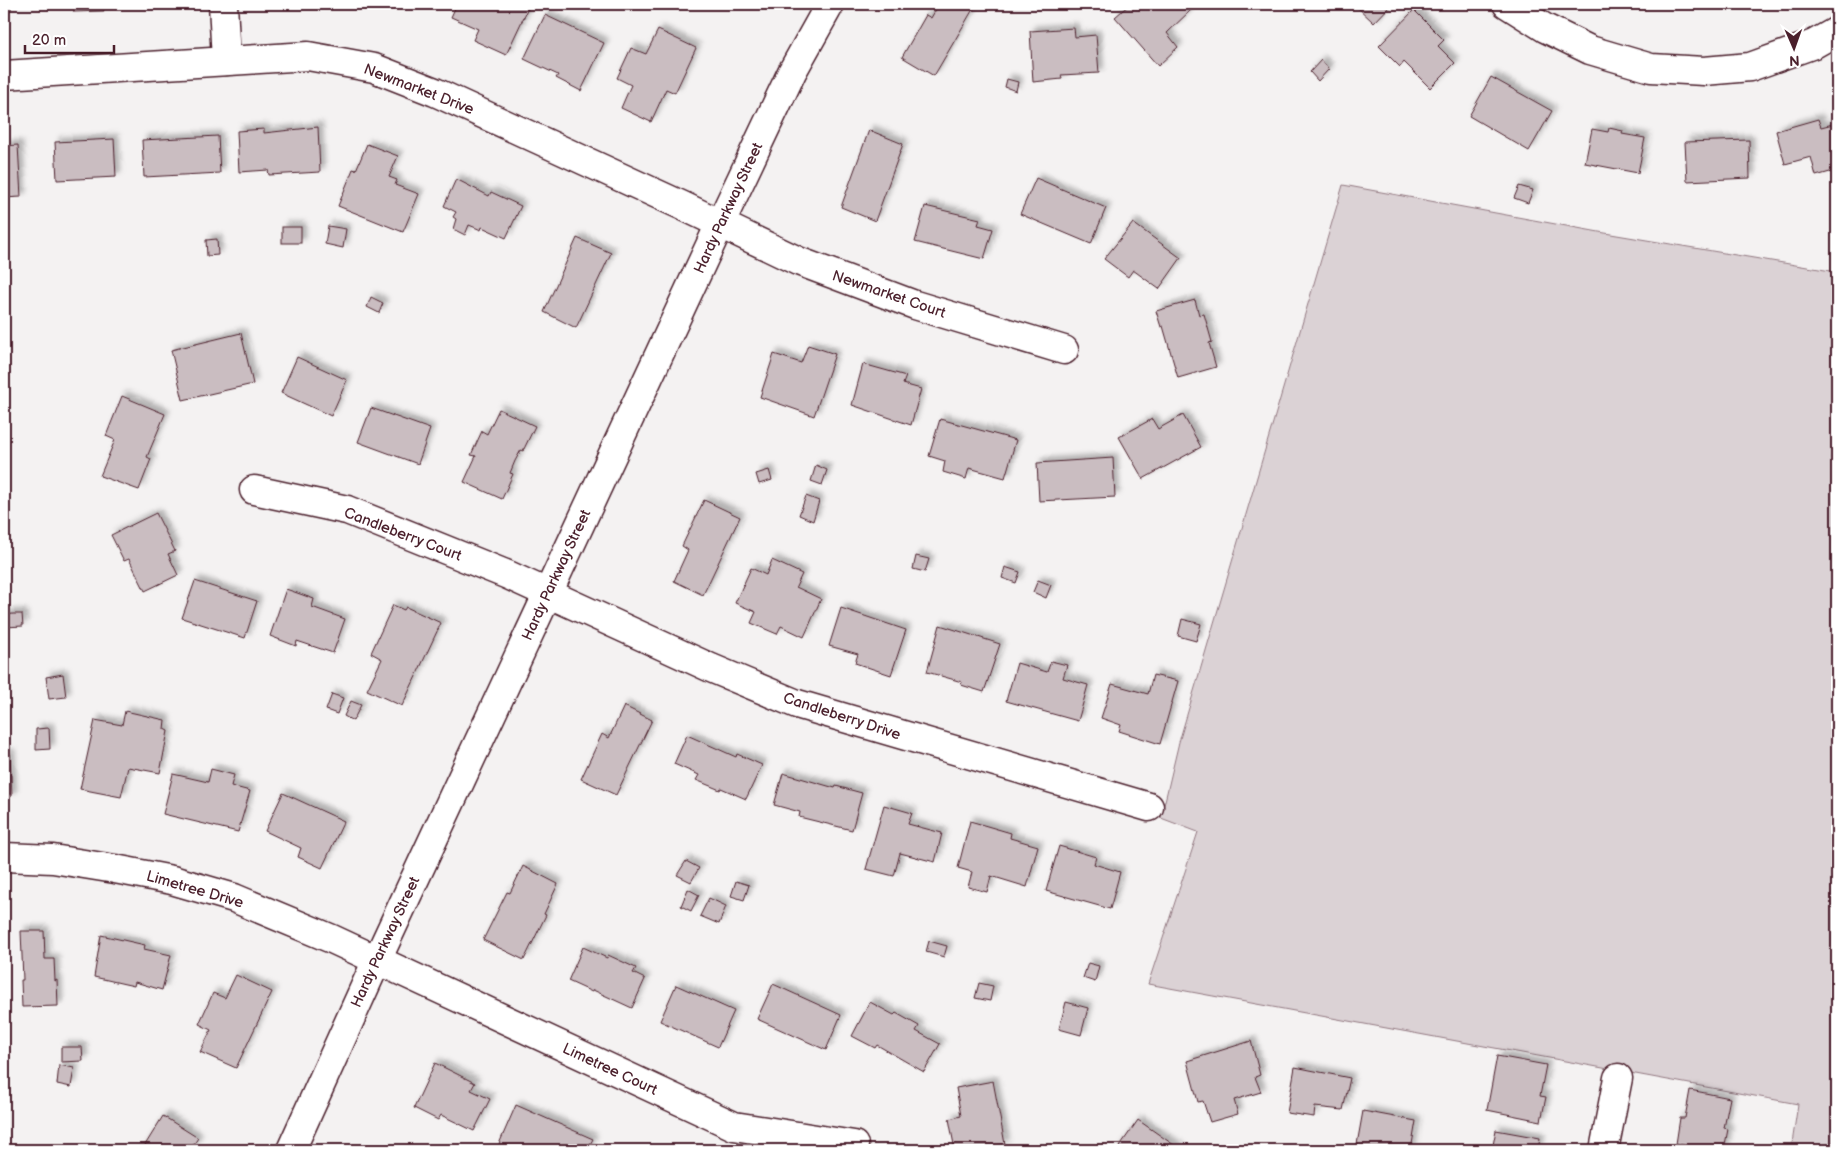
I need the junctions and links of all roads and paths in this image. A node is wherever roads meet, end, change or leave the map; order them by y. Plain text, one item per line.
1 (223, 4) edge
2 (830, 4) edge
3 (1508, 4) edge
4 (1837, 31) edge
5 (226, 61) junction
6 (4, 75) edge
7 (720, 224) junction
8 (1064, 350) dead end
9 (254, 490) dead end
10 (548, 593) junction
11 (1149, 807) dead end
12 (4, 857) edge
13 (377, 960) junction
14 (1618, 1078) dead end
15 (854, 1145) dead end
16 (291, 1150) edge
17 (1604, 1150) edge

1 - 5 street
2 - 7 street, Hardy Parkway Street
3 - 4 street
5 - 6 street, Newmarket Drive
5 - 7 street, Newmarket Drive
7 - 8 street, Newmarket Court
7 - 10 street, Hardy Parkway Street
9 - 10 street, Candleberry Court
10 - 11 street, Candleberry Drive
10 - 13 street, Hardy Parkway Street
12 - 13 street, Limetree Drive
13 - 15 street, Limetree Court
13 - 16 street, Hardy Parkway Street
14 - 17 street

